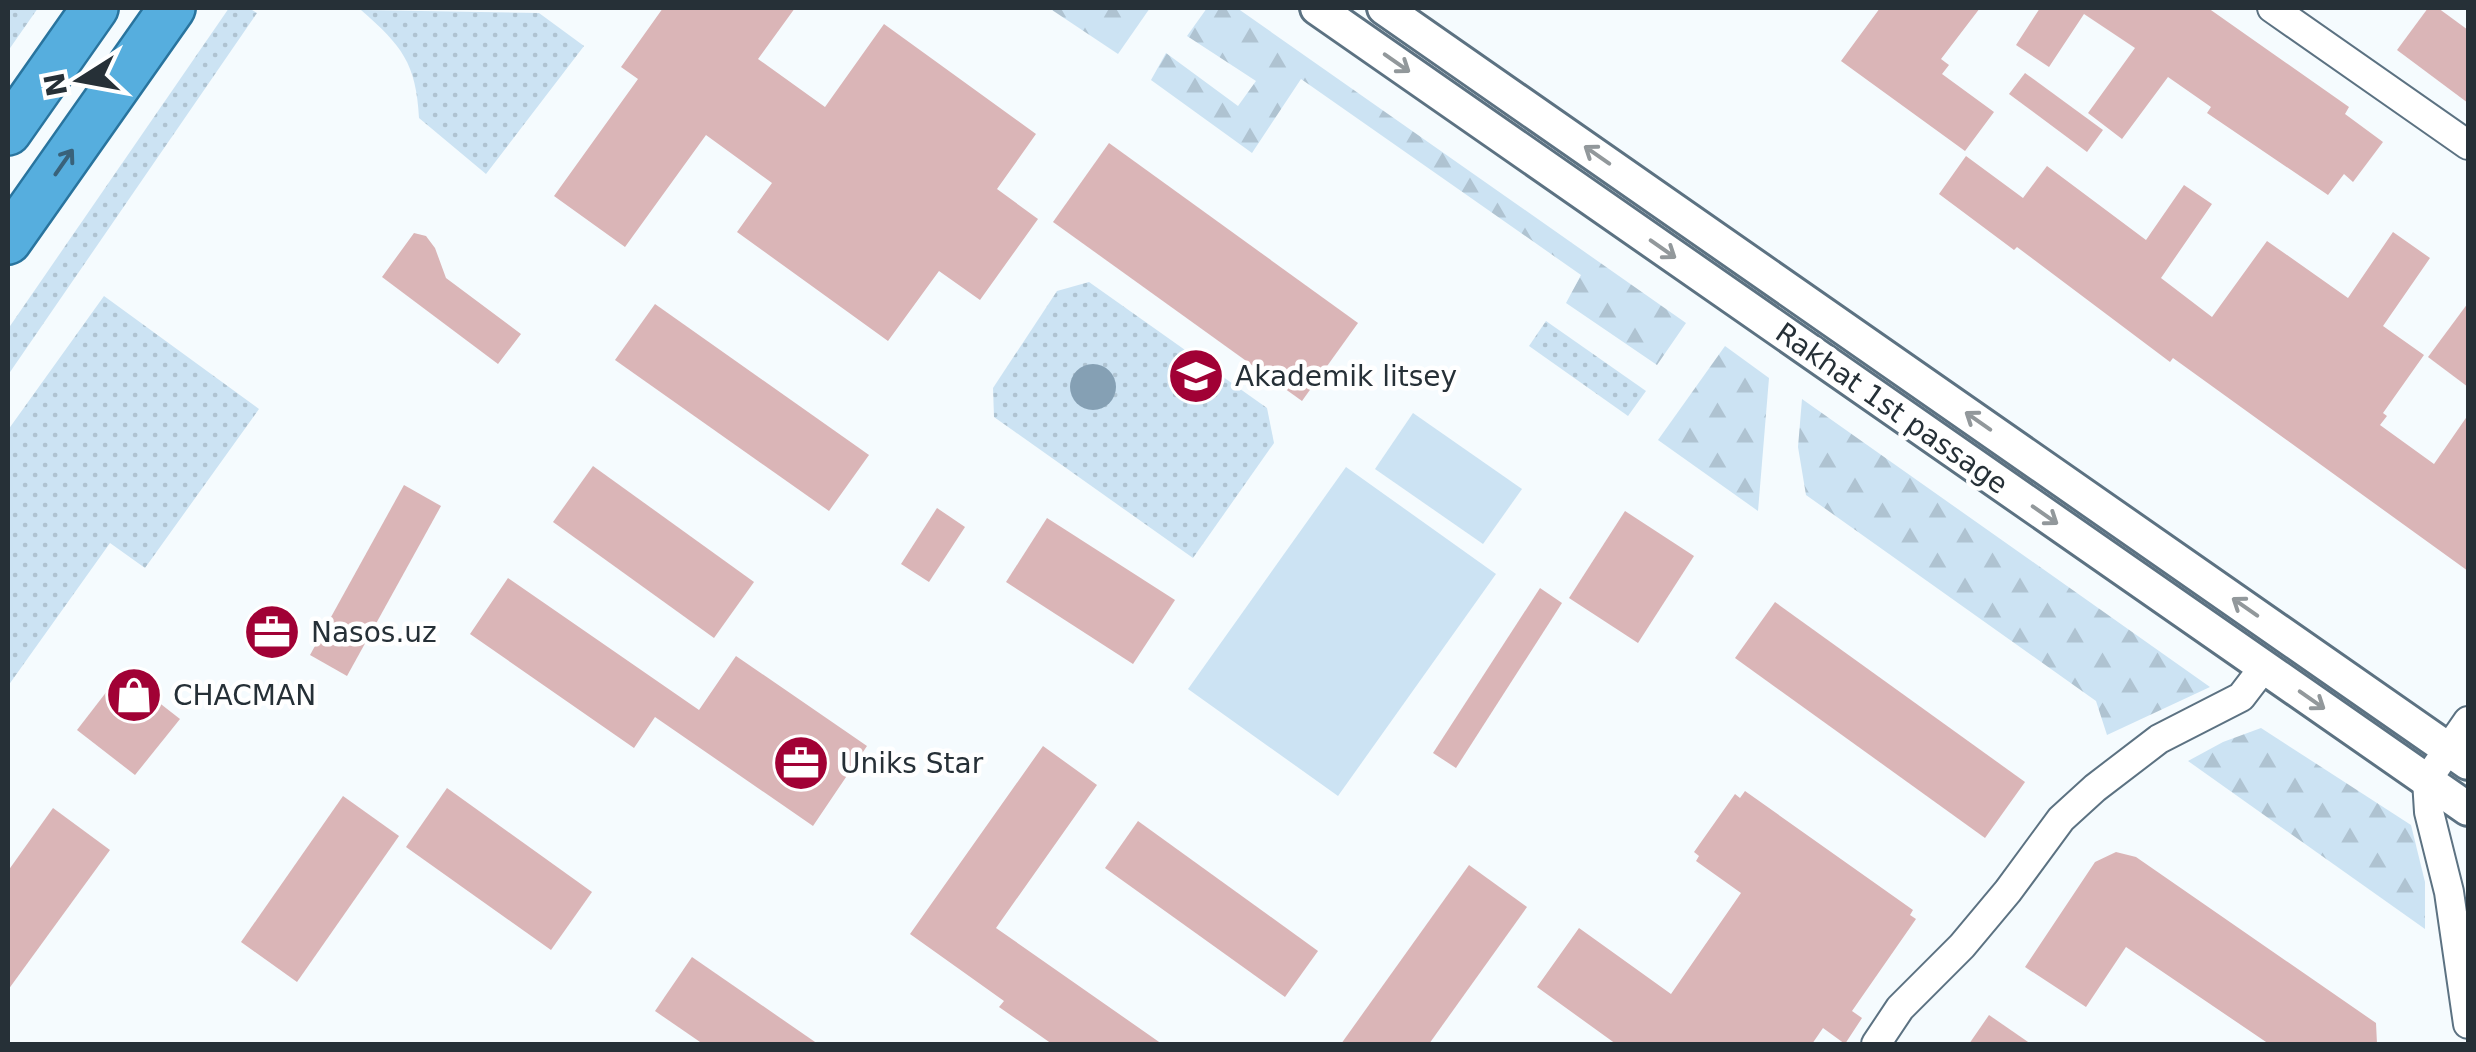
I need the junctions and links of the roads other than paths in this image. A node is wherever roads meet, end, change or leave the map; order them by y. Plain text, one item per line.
1 (96, 8) edge
2 (172, 8) edge
3 (1316, 8) edge
4 (1384, 8) edge
5 (2272, 8) edge
6 (46, 76) junction
7 (8, 106) edge
8 (8, 132) edge
9 (2468, 145) edge
10 (8, 241) edge
11 (2286, 636) junction
12 (2264, 667) junction
13 (2468, 721) edge
14 (2458, 756) edge
15 (2426, 780) junction
16 (2468, 809) edge
17 (2468, 1024) edge
18 (1876, 1044) edge

1 - 6 highway
10 -> 2 highway
3 -> 12 street, Rakhat 1st passage
11 -> 4 street, Rakhat 1st passage
5 - 9 street
6 - 7 highway
6 - 8 highway
11 - 12 street
11 - 14 street, Rakhat 1st passage
12 -> 15 street, Rakhat 1st passage
12 - 18 street
13 - 14 street
14 - 15 street
15 - 16 street, Rakhat 1st passage
15 - 17 street

